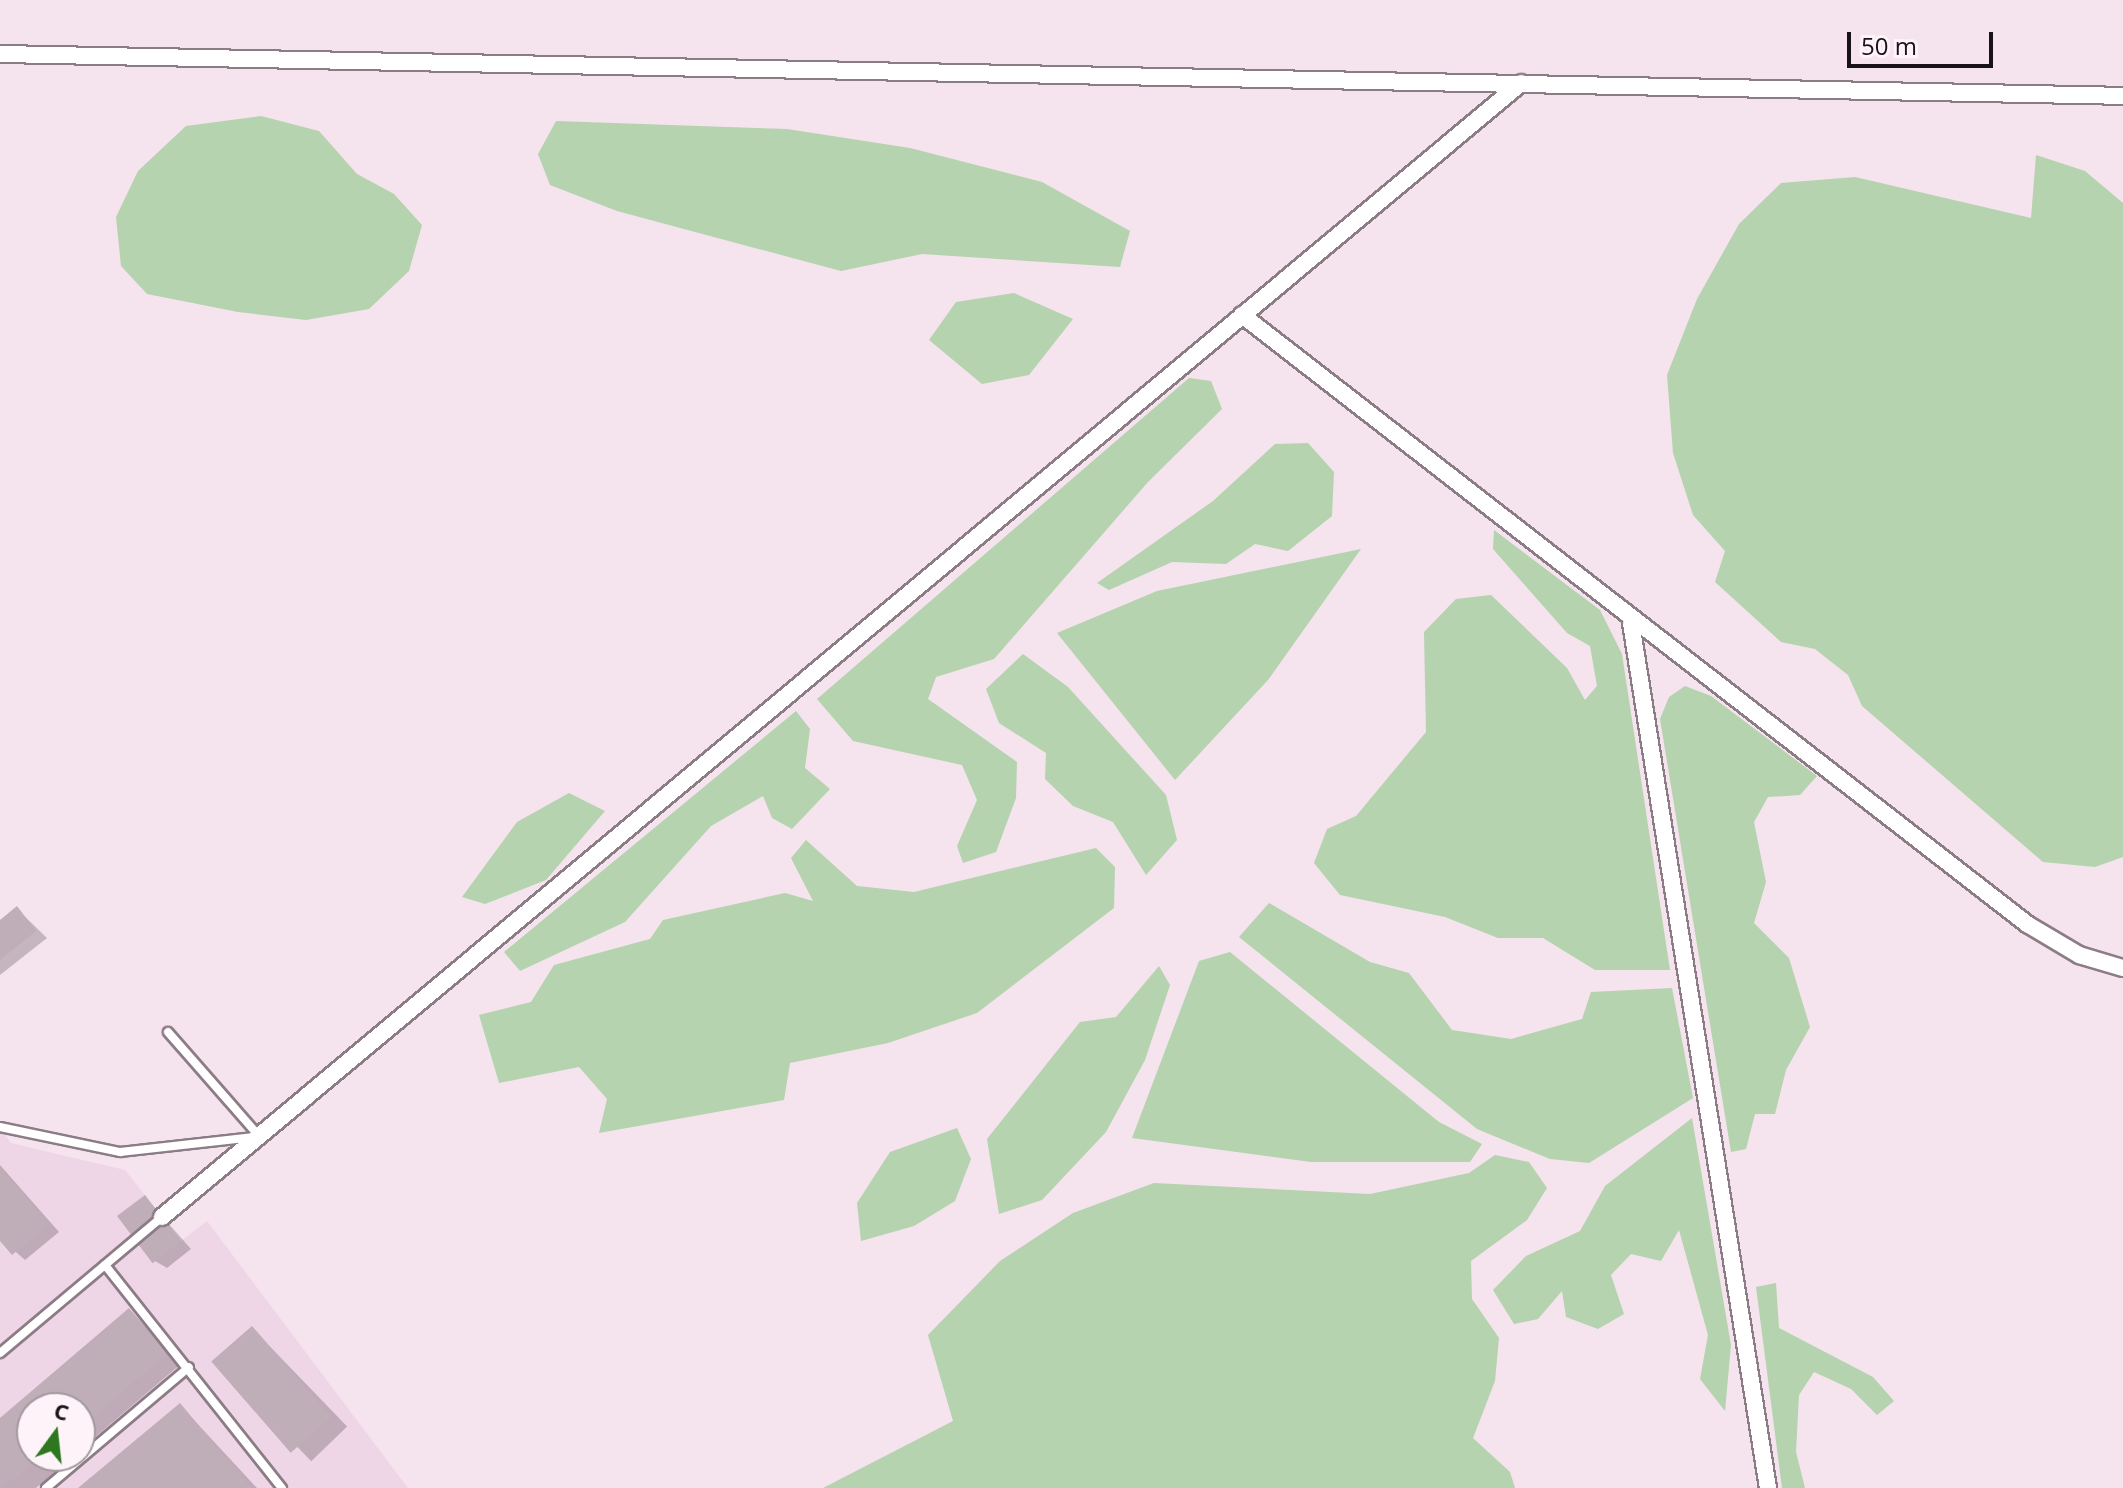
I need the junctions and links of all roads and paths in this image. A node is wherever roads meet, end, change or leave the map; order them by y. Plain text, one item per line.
1 (0, 54) edge
2 (1521, 83) junction
3 (2123, 96) edge
4 (1242, 315) junction
5 (1631, 623) junction
6 (2123, 968) edge
7 (168, 1032) dead end
8 (0, 1127) edge
9 (259, 1136) junction
10 (162, 1217) joint
11 (105, 1265) junction
12 (0, 1353) edge
13 (189, 1367) junction
14 (46, 1488) edge
15 (282, 1488) edge
16 (1768, 1488) edge

1 - 2 street
2 - 3 street
2 - 4 street
4 - 5 street
4 - 9 street
5 - 6 street
5 - 16 street
7 - 9 lane
8 - 9 lane
9 - 10 street
10 - 11 lane
11 - 12 lane
11 - 13 lane
13 - 14 lane
13 - 15 lane

